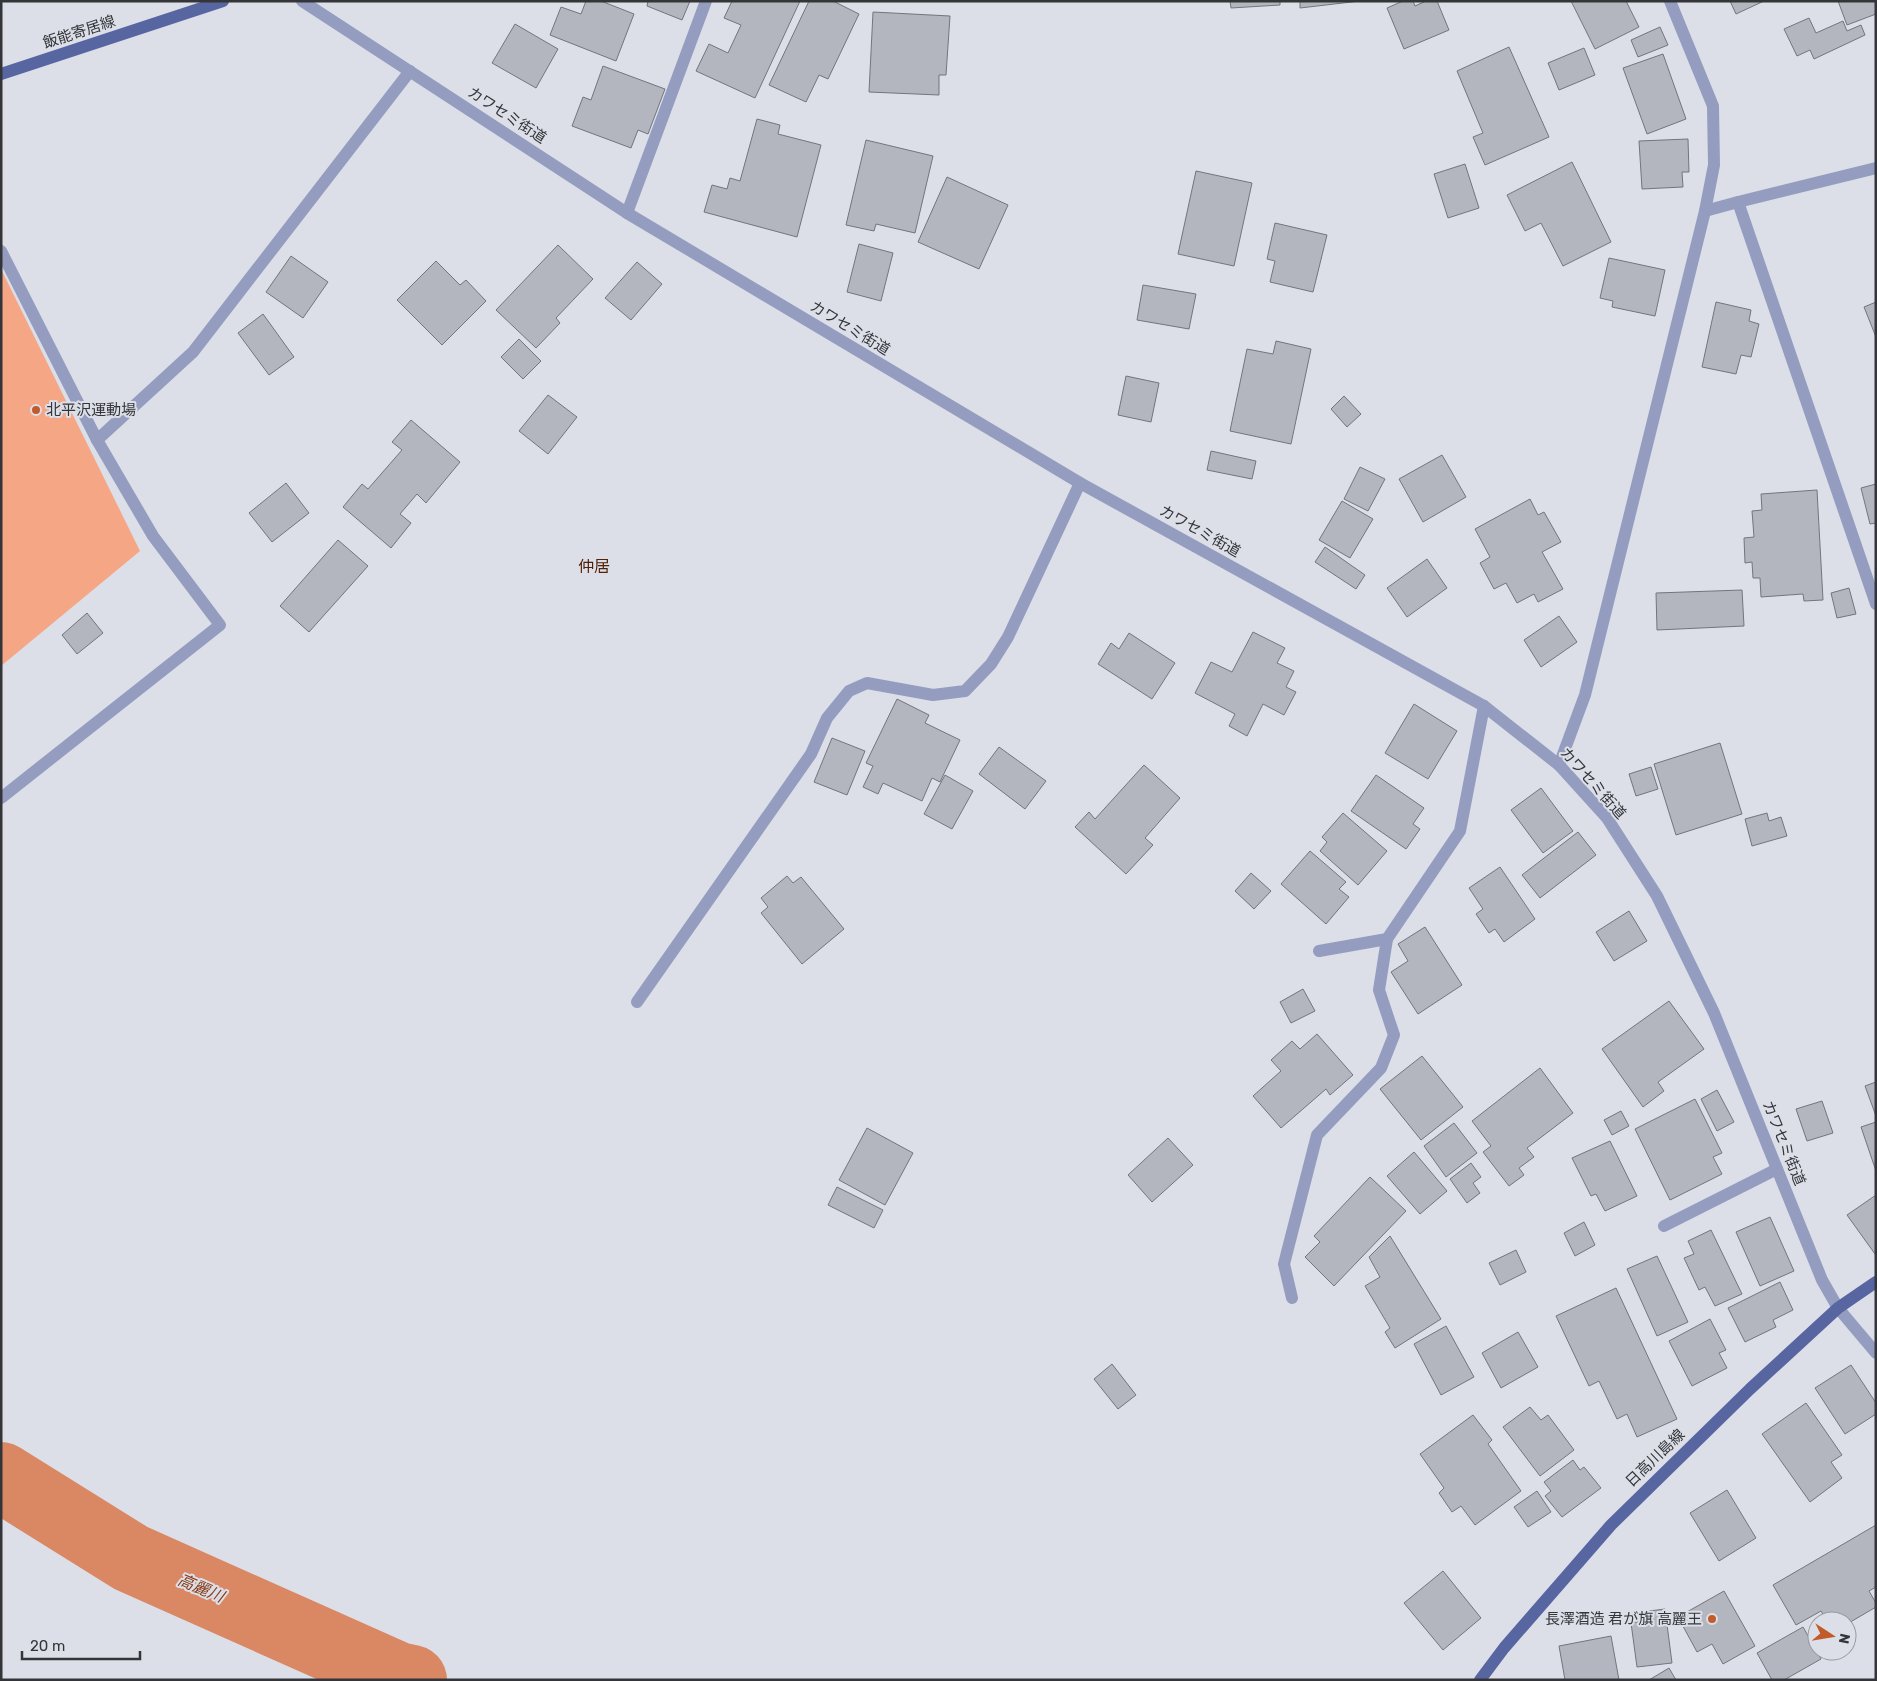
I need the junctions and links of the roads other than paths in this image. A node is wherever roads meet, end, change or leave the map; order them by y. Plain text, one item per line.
1 (223, 1) edge
2 (302, 1) edge
3 (706, 1) edge
4 (1670, 1) edge
5 (410, 71) junction
6 (1, 74) edge
7 (1876, 168) edge
8 (1738, 202) junction
9 (1705, 211) junction
10 (627, 214) junction
11 (1, 251) edge
12 (97, 440) junction
13 (1080, 483) junction
14 (1876, 604) edge
15 (1484, 706) junction
16 (1559, 765) junction
17 (1, 798) edge
18 (1387, 939) junction
19 (1319, 952) dead end
20 (637, 1002) dead end
21 (1777, 1169) junction
22 (1664, 1226) dead end
23 (1876, 1282) edge
24 (1292, 1298) dead end
25 (1838, 1308) junction
26 (1876, 1353) edge
27 (1480, 1680) edge

1 - 6 main road, 飯能寄居線
2 - 5 street, カワセミ街道
3 - 10 street
4 - 9 street
5 - 10 street, カワセミ街道
5 - 12 street
7 - 8 street
8 - 9 street
8 - 14 street
9 - 16 street
10 - 13 street, カワセミ街道
11 - 12 street
12 - 17 street
13 - 15 street, カワセミ街道
13 - 20 street
15 - 16 street, カワセミ街道
15 - 18 street
16 - 21 street, カワセミ街道
18 - 19 street
18 - 24 street
21 - 22 street
21 - 25 street, カワセミ街道
23 - 25 main road, 日高川島線
25 - 26 street, カワセミ街道
25 - 27 main road, 日高川島線

